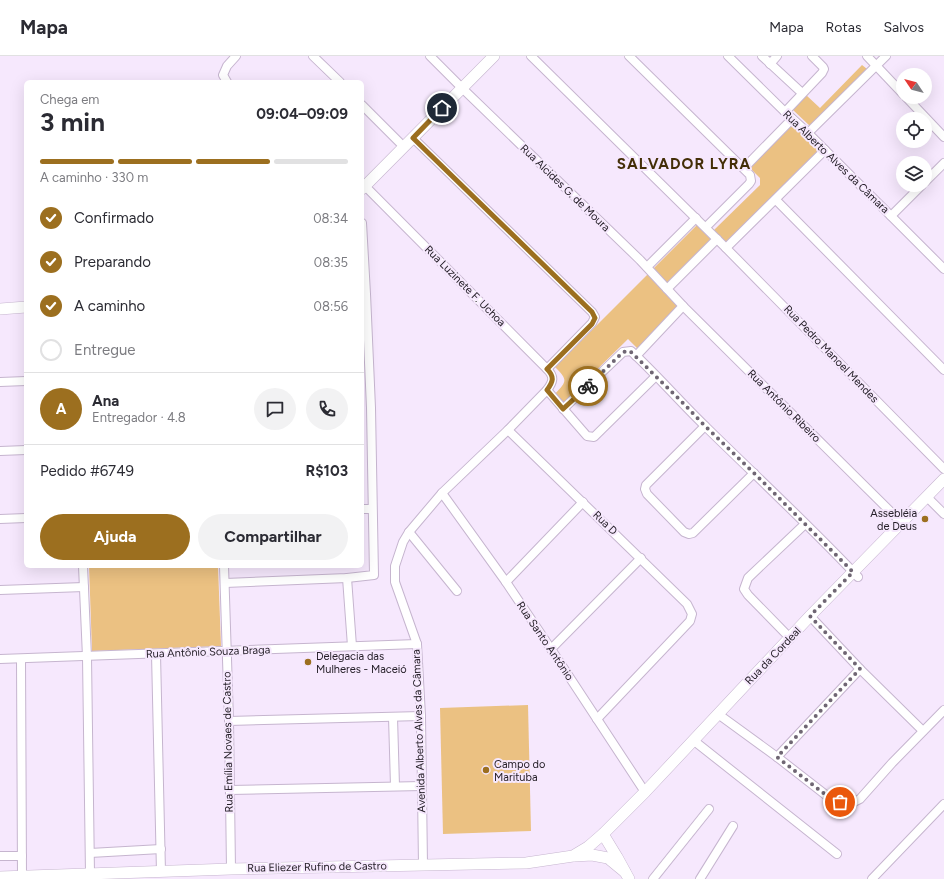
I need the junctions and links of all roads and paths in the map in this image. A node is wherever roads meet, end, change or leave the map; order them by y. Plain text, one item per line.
1 (236, 56) edge
2 (313, 56) edge
3 (430, 56) edge
4 (494, 56) edge
5 (531, 56) edge
6 (629, 56) edge
7 (728, 56) edge
8 (762, 56) edge
9 (777, 56) edge
10 (812, 56) edge
11 (867, 56) edge
12 (886, 56) edge
13 (770, 64) junction
14 (877, 66) junction
15 (226, 80) edge
16 (338, 80) edge
17 (896, 86) edge
18 (462, 88) junction
19 (802, 93) junction
20 (913, 104) edge
21 (364, 107) edge
22 (784, 112) junction
23 (792, 119) junction
24 (808, 133) junction
25 (944, 137) edge
26 (413, 138) junction
27 (404, 147) junction
28 (826, 150) junction
29 (944, 163) edge
30 (744, 168) junction
31 (932, 175) edge
32 (364, 187) edge
33 (364, 189) edge
34 (915, 192) edge
35 (776, 200) junction
36 (891, 216) junction
37 (696, 218) junction
38 (706, 227) junction
39 (717, 239) junction
40 (726, 248) junction
41 (943, 266) edge
42 (647, 267) junction
43 (667, 289) junction
44 (364, 294) edge
45 (684, 306) junction
46 (24, 307) edge
47 (0, 308) edge
48 (633, 354) junction
49 (547, 369) junction
50 (944, 370) edge
51 (656, 376) junction
52 (24, 380) edge
53 (0, 382) edge
54 (547, 390) junction
55 (563, 409) junction
56 (705, 426) junction
57 (508, 430) junction
58 (24, 450) edge
59 (0, 451) edge
60 (944, 469) edge
61 (754, 473) junction
62 (944, 479) edge
63 (442, 493) junction
64 (927, 497) junction
65 (583, 502) junction
66 (372, 508) junction
67 (364, 509) edge
68 (944, 514) edge
69 (24, 518) edge
70 (0, 519) edge
71 (902, 523) junction
72 (805, 524) junction
73 (409, 532) junction
74 (641, 558) junction
75 (83, 568) edge
76 (224, 568) edge
77 (856, 575) junction
78 (347, 578) junction
79 (506, 582) junction
80 (225, 583) junction
81 (84, 587) junction
82 (0, 590) edge
83 (457, 591) dead end
84 (810, 616) junction
85 (790, 638) junction
86 (417, 644) junction
87 (352, 646) junction
88 (551, 649) junction
89 (226, 652) junction
90 (156, 654) junction
91 (87, 657) junction
92 (0, 659) edge
93 (21, 659) junction
94 (860, 669) junction
95 (944, 710) edge
96 (718, 714) junction
97 (421, 716) junction
98 (393, 717) junction
99 (597, 719) junction
100 (229, 721) junction
101 (923, 731) junction
102 (693, 740) junction
103 (777, 757) junction
104 (395, 786) junction
105 (422, 786) junction
106 (230, 790) junction
107 (645, 792) junction
108 (944, 804) edge
109 (709, 808) dead end
110 (734, 826) dead end
111 (602, 834) junction
112 (161, 849) junction
113 (90, 853) junction
114 (837, 854) dead end
115 (0, 856) edge
116 (22, 856) junction
117 (573, 856) junction
118 (423, 865) junction
119 (231, 869) junction
120 (161, 872) junction
121 (90, 874) junction
122 (22, 876) junction
123 (627, 876) edge
124 (0, 877) edge
125 (654, 879) edge
126 (700, 879) edge
127 (872, 879) edge

1 - 15 street
2 - 16 street
3 - 18 street, Rua Alcides G. de Moura
4 - 18 street
5 - 37 street, Rua Pedro Manoel Mendes
6 - 30 street
7 - 22 street, Rua Alberto Alves da Câmara
8 - 13 street
9 - 13 street
10 - 19 street
11 - 14 street
12 - 14 street
13 - 19 street
14 - 17 street
14 - 24 street
18 - 26 street
18 - 42 street, Rua Alcides G. de Moura
19 - 22 street
20 - 25 street
21 - 27 street
22 - 23 street, Rua Alberto Alves da Câmara
23 - 24 street, Rua Alberto Alves da Câmara
23 - 30 street
24 - 28 street, Rua Alberto Alves da Câmara
26 - 27 street
26 - 49 street
27 - 32 street
28 - 35 street
28 - 36 street, Rua Alberto Alves da Câmara
29 - 31 street
30 - 38 street
33 - 49 street, Rua Luzinete F. Uchoa
34 - 36 street
35 - 40 street
35 - 50 street
36 - 41 street, Rua Alberto Alves da Câmara
37 - 38 street, Rua Pedro Manoel Mendes
37 - 42 street
38 - 39 street, Rua Pedro Manoel Mendes
39 - 40 street, Rua Pedro Manoel Mendes
39 - 43 street
40 - 60 street, Rua Pedro Manoel Mendes
42 - 43 street, Rua Alcides G. de Moura
43 - 45 street, Rua Antônio Ribeiro
44 - 66 street
45 - 48 street
45 - 71 street, Rua Antônio Ribeiro
46 - 47 street
48 - 51 street
48 - 55 street
49 - 54 street
51 - 55 street
51 - 56 street
52 - 53 street
54 - 55 street
54 - 57 street, Avenida Alberto Alves da Câmara
56 - 61 street
56 - 61 street
57 - 63 street, Avenida Alberto Alves da Câmara
57 - 65 street, Rua D
58 - 59 street
61 - 72 street
62 - 64 street, Rua da Cordeal
63 - 73 street, Avenida Alberto Alves da Câmara
63 - 79 street, Rua Santo Antônio
64 - 68 street
64 - 71 street, Rua da Cordeal
65 - 74 street, Rua D
65 - 79 street
66 - 67 street
66 - 78 street
69 - 70 street
71 - 77 street, Rua da Cordeal
72 - 77 street
72 - 85 street
73 - 83 street
73 - 86 street, Avenida Alberto Alves da Câmara
74 - 88 street
74 - 99 street, Rua D
75 - 81 street
76 - 80 street, Rua Emília Novaes de Castro
77 - 84 street, Rua da Cordeal
78 - 80 street
78 - 87 street
79 - 88 street, Rua Santo Antônio
80 - 89 street, Rua Emília Novaes de Castro
81 - 82 street
81 - 91 street
84 - 85 street, Rua da Cordeal
84 - 94 street
85 - 96 street, Rua da Cordeal
86 - 87 street, Rua Antônio Souza Braga
86 - 97 street, Avenida Alberto Alves da Câmara
87 - 89 street, Rua Antônio Souza Braga
88 - 99 street, Rua Santo Antônio
89 - 90 street, Rua Antônio Souza Braga
89 - 100 street, Rua Emília Novaes de Castro
90 - 91 street, Rua Antônio Souza Braga
90 - 112 street
91 - 93 street, Rua Antônio Souza Braga
91 - 113 street
92 - 93 street, Rua Antônio Souza Braga
93 - 116 street
94 - 101 street
94 - 103 street
95 - 101 street
96 - 102 street, Rua da Cordeal
96 - 103 street
97 - 98 street
97 - 105 street, Avenida Alberto Alves da Câmara
98 - 100 street
98 - 104 street
99 - 107 street, Rua Santo Antônio
100 - 106 street, Rua Emília Novaes de Castro
101 - 103 street
102 - 107 street, Rua da Cordeal
102 - 114 street
104 - 105 street
104 - 106 street
105 - 118 street, Avenida Alberto Alves da Câmara
106 - 119 street, Rua Emília Novaes de Castro
107 - 111 street, Rua da Cordeal
108 - 127 street
109 - 125 street
110 - 126 street
111 - 117 street, Rua Eliezer Rufino de Castro
111 - 123 street
112 - 113 street
112 - 120 street
113 - 121 street
115 - 116 street
116 - 122 street
117 - 118 street, Rua Eliezer Rufino de Castro
117 - 123 street
118 - 119 street, Rua Eliezer Rufino de Castro
119 - 120 street, Rua Eliezer Rufino de Castro
120 - 121 street, Rua Eliezer Rufino de Castro
121 - 122 street, Rua Eliezer Rufino de Castro
122 - 124 street, Rua Eliezer Rufino de Castro

